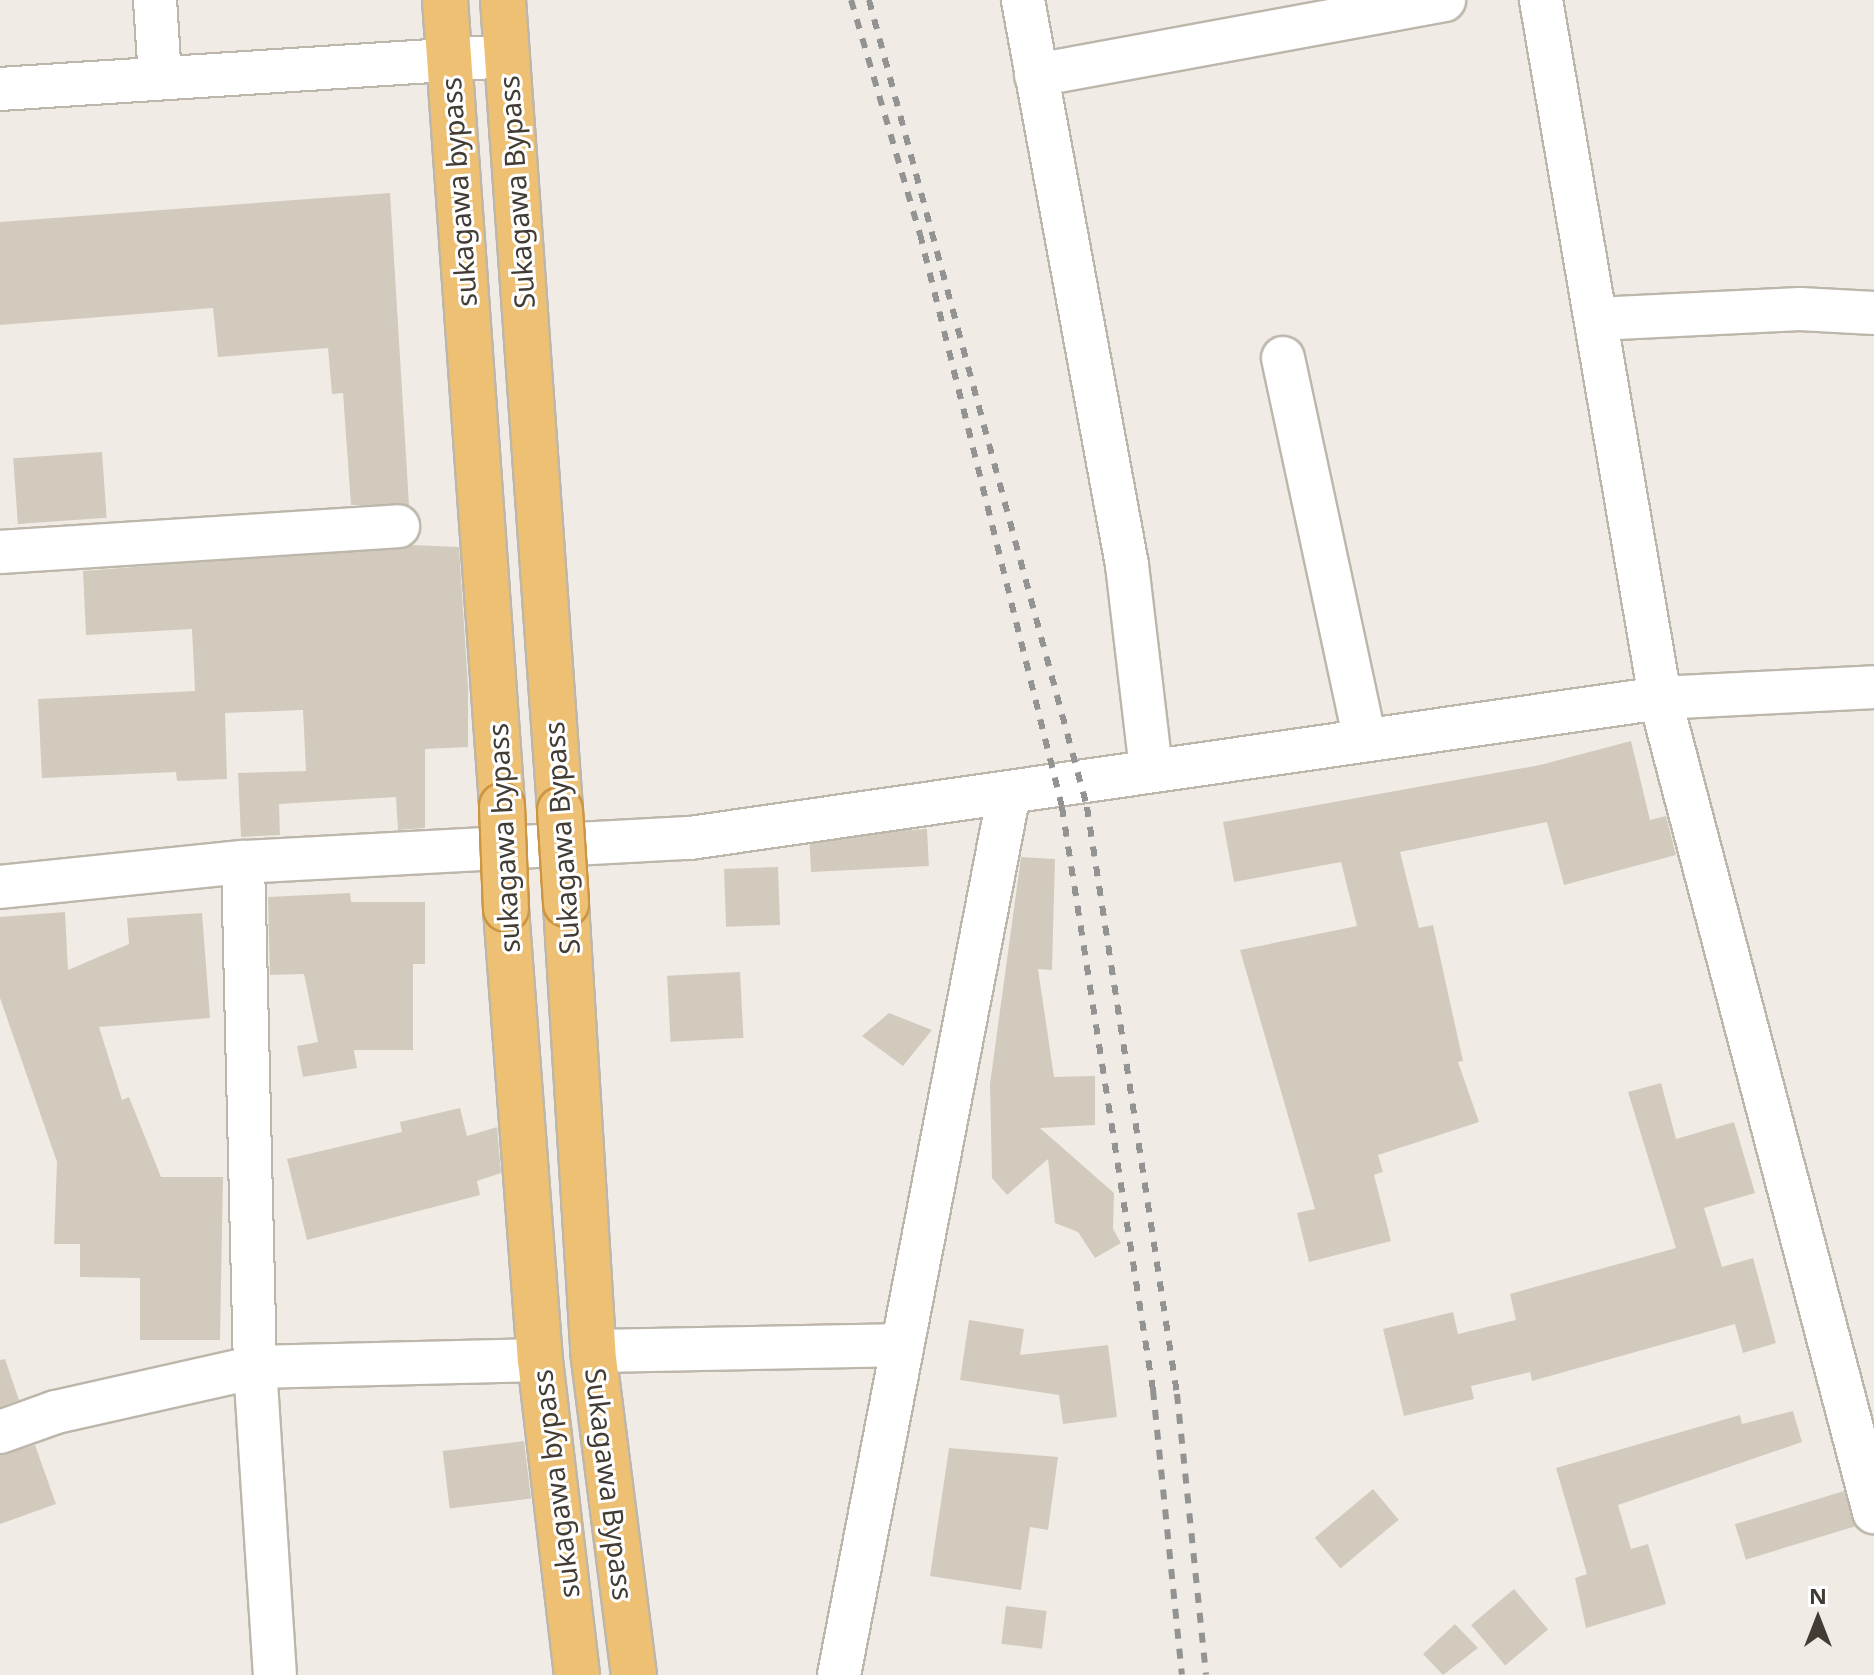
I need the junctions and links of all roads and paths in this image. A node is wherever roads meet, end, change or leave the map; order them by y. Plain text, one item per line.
1 (155, 0) edge
2 (445, 0) edge
3 (503, 0) edge
4 (1023, 0) edge
5 (1444, 0) edge
6 (1541, 0) edge
7 (507, 56) junction
8 (449, 58) junction
9 (1036, 75) junction
10 (160, 78) junction
11 (0, 89) edge
12 (1874, 313) edge
13 (1596, 319) junction
14 (1283, 358) dead end
15 (398, 526) dead end
16 (0, 552) edge
17 (1874, 687) edge
18 (1660, 698) junction
19 (1365, 739) junction
20 (1151, 769) junction
21 (1009, 793) junction
22 (243, 862) junction
23 (0, 887) edge
24 (899, 1345) junction
25 (593, 1351) junction
26 (540, 1360) junction
27 (255, 1367) junction
28 (0, 1432) edge
29 (1874, 1512) edge
30 (275, 1675) edge
31 (577, 1675) edge
32 (634, 1675) edge
33 (839, 1675) edge

1 - 10 street
2 - 8 highway, sukagawa bypass
3 - 7 highway, Sukagawa Bypass
4 - 9 street
5 - 9 street
6 - 13 street
7 - 8 street
7 - 25 highway, Sukagawa Bypass, bridge
8 - 10 street
8 - 26 highway, sukagawa bypass, bridge
9 - 20 street
10 - 11 street
12 - 13 street
13 - 18 street
14 - 19 street
15 - 16 street
17 - 18 street
18 - 19 street
18 - 29 street
19 - 20 street
20 - 21 street
21 - 22 street
21 - 24 street
22 - 23 street
22 - 27 street
24 - 25 street
24 - 33 street
25 - 32 highway, Sukagawa Bypass
26 - 27 street
26 - 31 highway, sukagawa bypass
27 - 28 street
27 - 30 street

